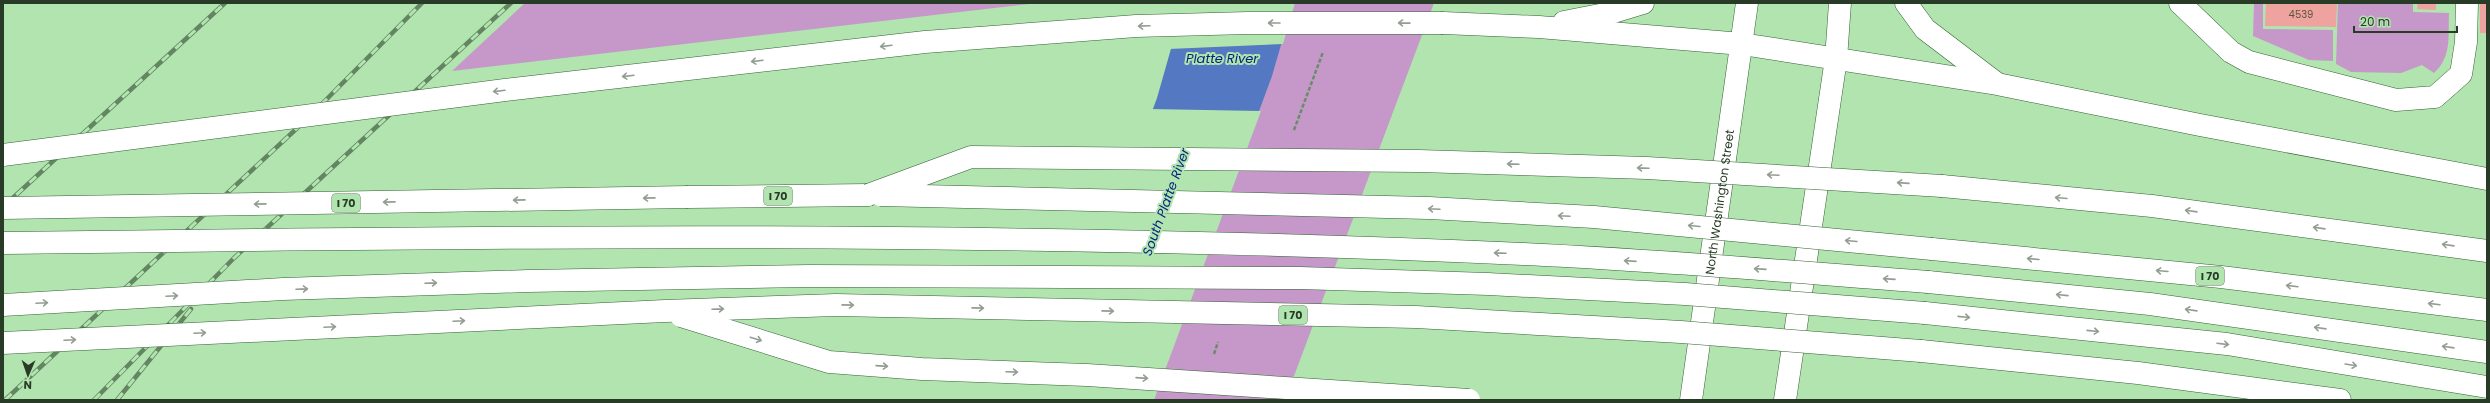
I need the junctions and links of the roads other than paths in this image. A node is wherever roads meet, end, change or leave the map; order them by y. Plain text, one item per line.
1 (1642, 3) edge
2 (1747, 3) edge
3 (1840, 3) edge
4 (1906, 3) edge
5 (2180, 3) edge
6 (2467, 3) edge
7 (1539, 27) junction
8 (1742, 44) junction
9 (1836, 59) junction
10 (1996, 84) junction
11 (3, 155) edge
12 (2487, 179) edge
13 (868, 195) junction
14 (3, 208) edge
15 (3, 243) edge
16 (2487, 251) edge
17 (3, 305) edge
18 (2487, 310) edge
19 (665, 311) junction
20 (3, 343) edge
21 (2487, 352) edge
22 (2487, 387) edge
23 (1469, 400) edge
24 (1691, 400) edge
25 (1785, 400) edge
26 (2340, 400) edge

1 - 7 main road
2 - 8 main road, North Washington Street
3 - 9 main road
4 - 10 main road
5 - 6 main road
7 - 8 main road
7 -> 11 main road, bridge
8 - 9 main road
8 - 24 main road, North Washington Street
9 - 10 main road
9 - 25 main road
10 - 12 main road
13 -> 14 main road, I 70, bridge
16 -> 13 main road, bridge
18 -> 13 main road, I 70, bridge
21 -> 15 main road, bridge
17 -> 22 main road, bridge
20 -> 19 main road, I 70, bridge
19 -> 23 main road, bridge
19 -> 26 main road, I 70, bridge

